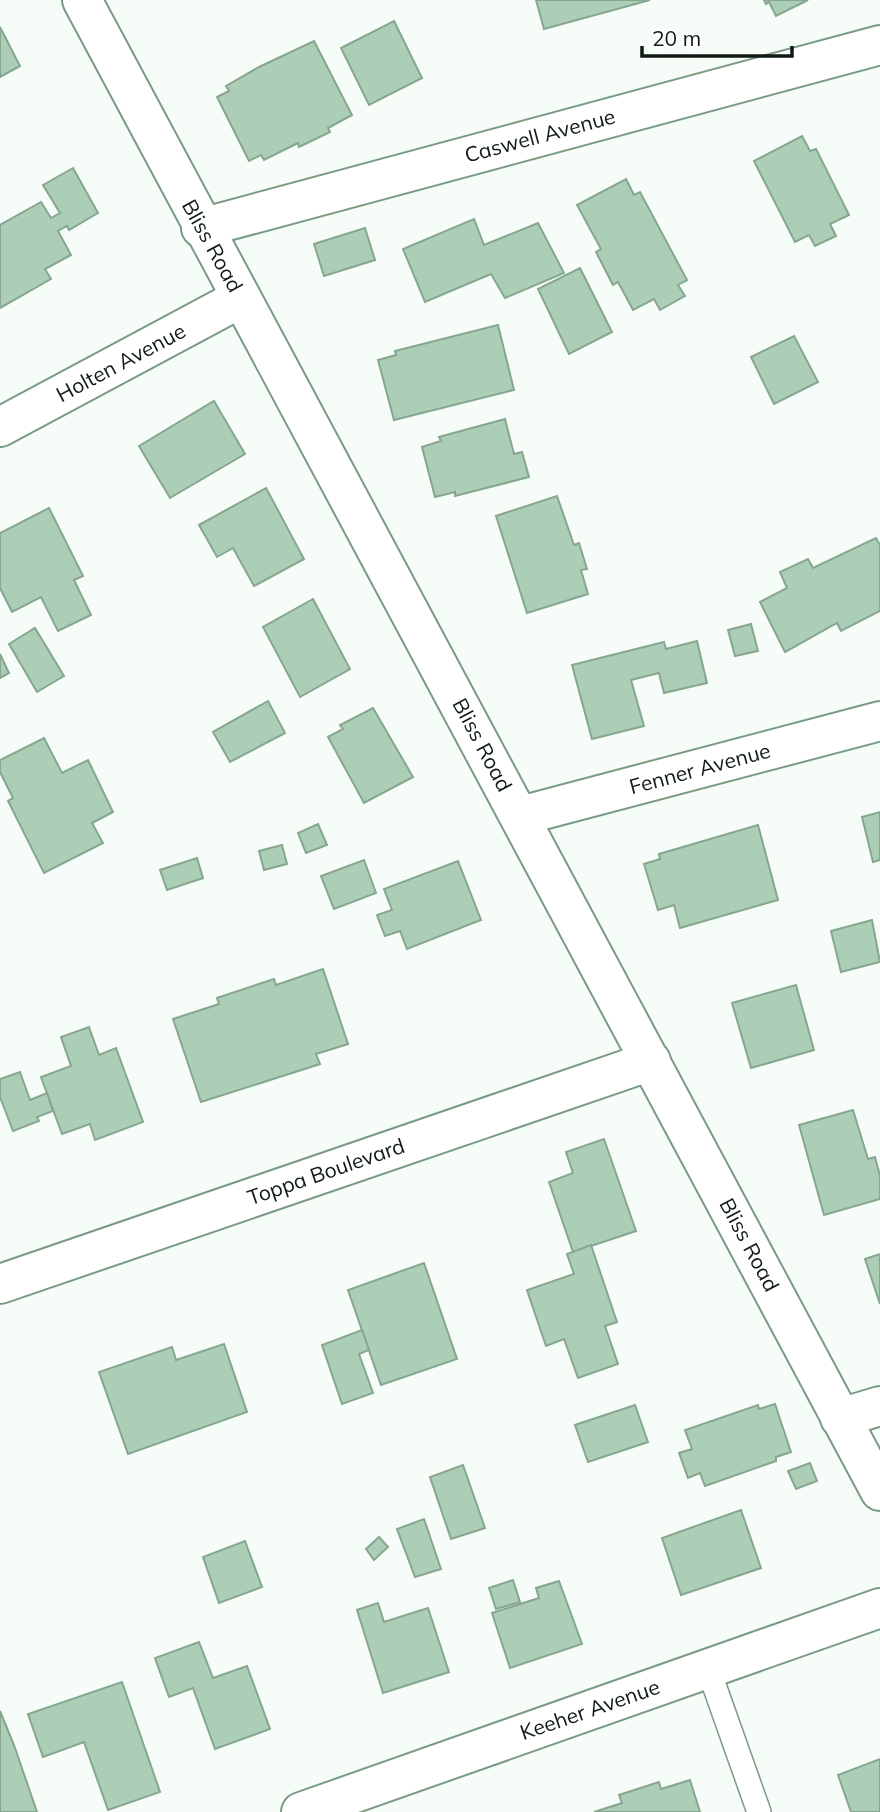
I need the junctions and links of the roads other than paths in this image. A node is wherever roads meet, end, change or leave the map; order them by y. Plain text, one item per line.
1 (82, 0) edge
2 (880, 45) edge
3 (201, 228) junction
4 (241, 298) junction
5 (0, 427) edge
6 (880, 721) edge
7 (520, 816) junction
8 (652, 1060) junction
9 (0, 1284) edge
10 (880, 1406) edge
11 (841, 1418) junction
12 (880, 1491) edge
13 (880, 1608) edge
14 (708, 1668) junction
15 (301, 1812) edge
16 (759, 1812) edge

1 - 3 street, Bliss Road
2 - 3 street, Caswell Avenue
3 - 4 street, Bliss Road
4 - 5 street, Holten Avenue
4 - 7 street, Bliss Road
6 - 7 street, Fenner Avenue
7 - 8 street, Bliss Road
8 - 9 street, Toppa Boulevard
8 - 11 street, Bliss Road
10 - 11 street
11 - 12 street, Bliss Road
13 - 14 street, Keeher Avenue
14 - 15 street, Keeher Avenue
14 - 16 lane

